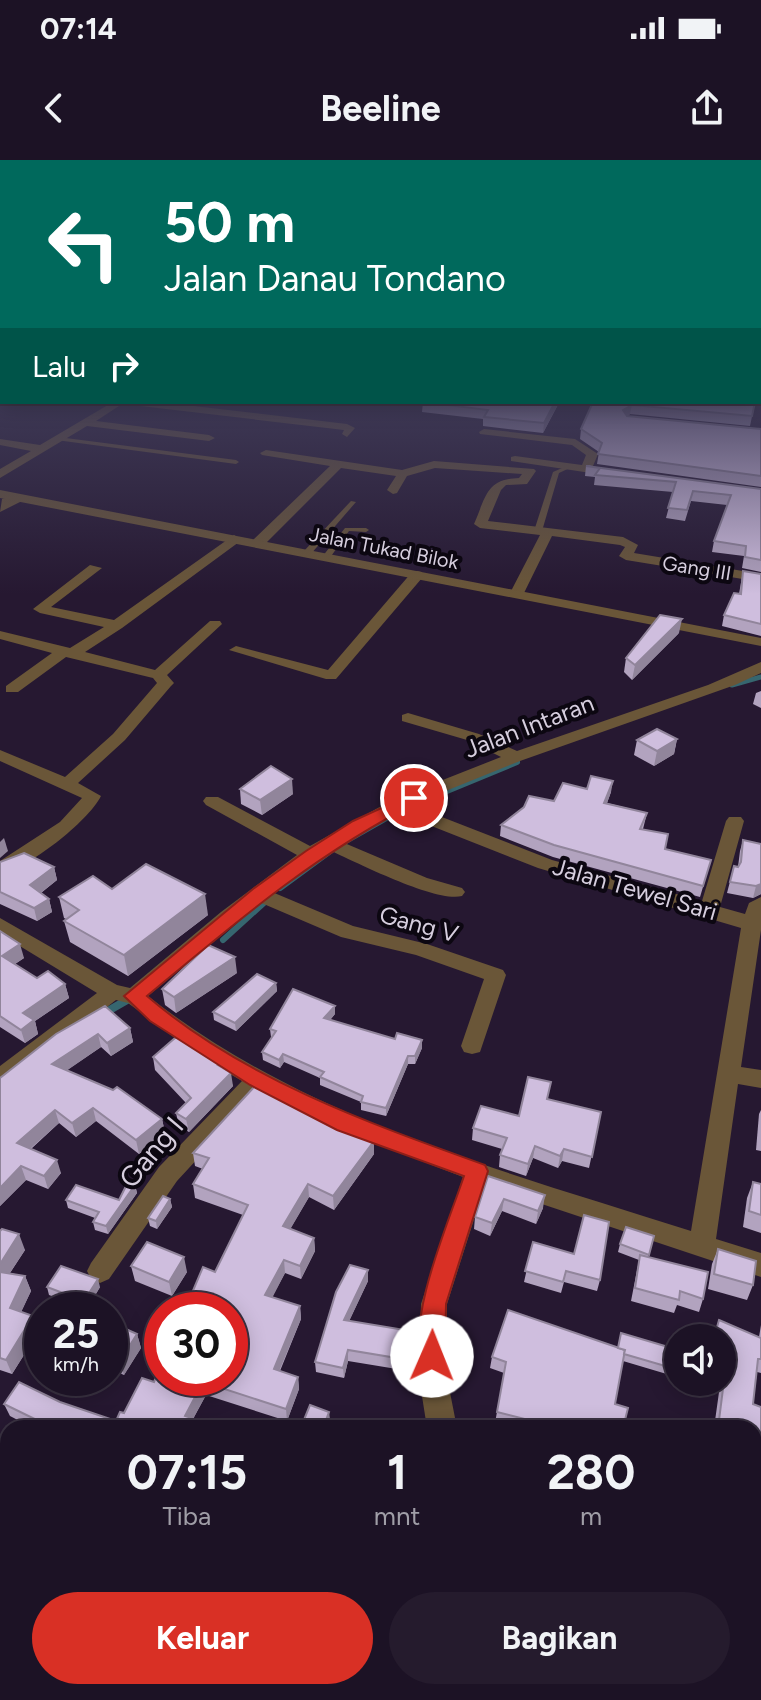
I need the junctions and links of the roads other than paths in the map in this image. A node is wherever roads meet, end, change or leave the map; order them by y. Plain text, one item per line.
1 (38, 451) edge
2 (150, 451) edge
3 (431, 451) dead end
4 (588, 451) edge
5 (266, 453) dead end
6 (477, 454) dead end
7 (236, 462) dead end
8 (340, 463) junction
9 (571, 466) junction
10 (418, 467) junction
11 (587, 468) junction
12 (0, 474) edge
13 (403, 474) junction
14 (630, 475) edge
15 (393, 490) dead end
16 (6, 499) edge
17 (353, 502) dead end
18 (366, 530) dead end
19 (543, 532) junction
20 (234, 539) junction
21 (258, 543) junction
22 (307, 553) junction
23 (326, 557) junction
24 (95, 568) dead end
25 (417, 575) junction
26 (761, 578) edge
27 (517, 593) junction
28 (215, 624) dead end
29 (117, 625) junction
30 (0, 635) edge
31 (761, 642) edge
32 (236, 650) dead end
33 (67, 653) junction
34 (761, 667) edge
35 (158, 675) junction
36 (12, 689) dead end
37 (408, 718) dead end
38 (0, 755) edge
39 (516, 757) junction
40 (67, 784) junction
41 (212, 801) dead end
42 (396, 805) junction
43 (735, 821) dead end
44 (321, 849) junction
45 (0, 869) edge
46 (455, 892) dead end
47 (259, 894) junction
48 (710, 909) junction
49 (757, 914) edge
50 (0, 925) edge
51 (123, 994) junction
52 (472, 1046) dead end
53 (729, 1073) junction
54 (0, 1078) edge
55 (258, 1079) junction
56 (761, 1079) edge
57 (477, 1171) junction
58 (702, 1244) junction
59 (761, 1265) edge
60 (100, 1271) dead end
61 (441, 1420) edge

1 - 12 street
2 - 7 lane
3 - 10 street
4 - 11 street
5 - 8 street
6 - 9 street
8 - 13 street
8 - 21 street
9 - 11 street
9 - 19 lane
10 - 13 street
10 - 19 street
11 - 14 street
13 - 15 street
16 - 20 street, Jalan Tukad Bilok
17 - 22 lane
18 - 23 lane
19 - 26 street, Gang III
19 - 27 street
20 - 21 street, Jalan Tukad Bilok
20 - 29 street
21 - 22 street, Jalan Tukad Bilok
22 - 23 street, Jalan Tukad Bilok
23 - 25 street, Jalan Tukad Bilok
24 - 29 street
25 - 27 street, Jalan Tukad Bilok
25 - 32 street
27 - 31 street, Jalan Tukad Bilok
28 - 35 street
29 - 33 street
30 - 33 street
33 - 35 street
33 - 36 street
34 - 39 street, Jalan Intaran
35 - 40 street
37 - 39 street
38 - 40 street
39 - 42 street, Jalan Intaran
40 - 45 street
41 - 44 street
42 - 44 street, Jalan Intaran
42 - 48 street, Jalan Tewel Sari
43 - 48 street
44 - 46 street
44 - 47 street, Jalan Intaran
47 - 51 street, Jalan Intaran
47 - 52 street, Gang V
48 - 49 street, Jalan Tewel Sari
49 - 53 street, Jalan Tewel Sari
50 - 51 street
51 - 54 street, Jalan Intaran
51 - 55 street
53 - 56 street
53 - 58 street, Jalan Tewel Sari
55 - 57 street
55 - 60 street, Gang I
57 - 58 street
57 - 61 street
58 - 59 street

